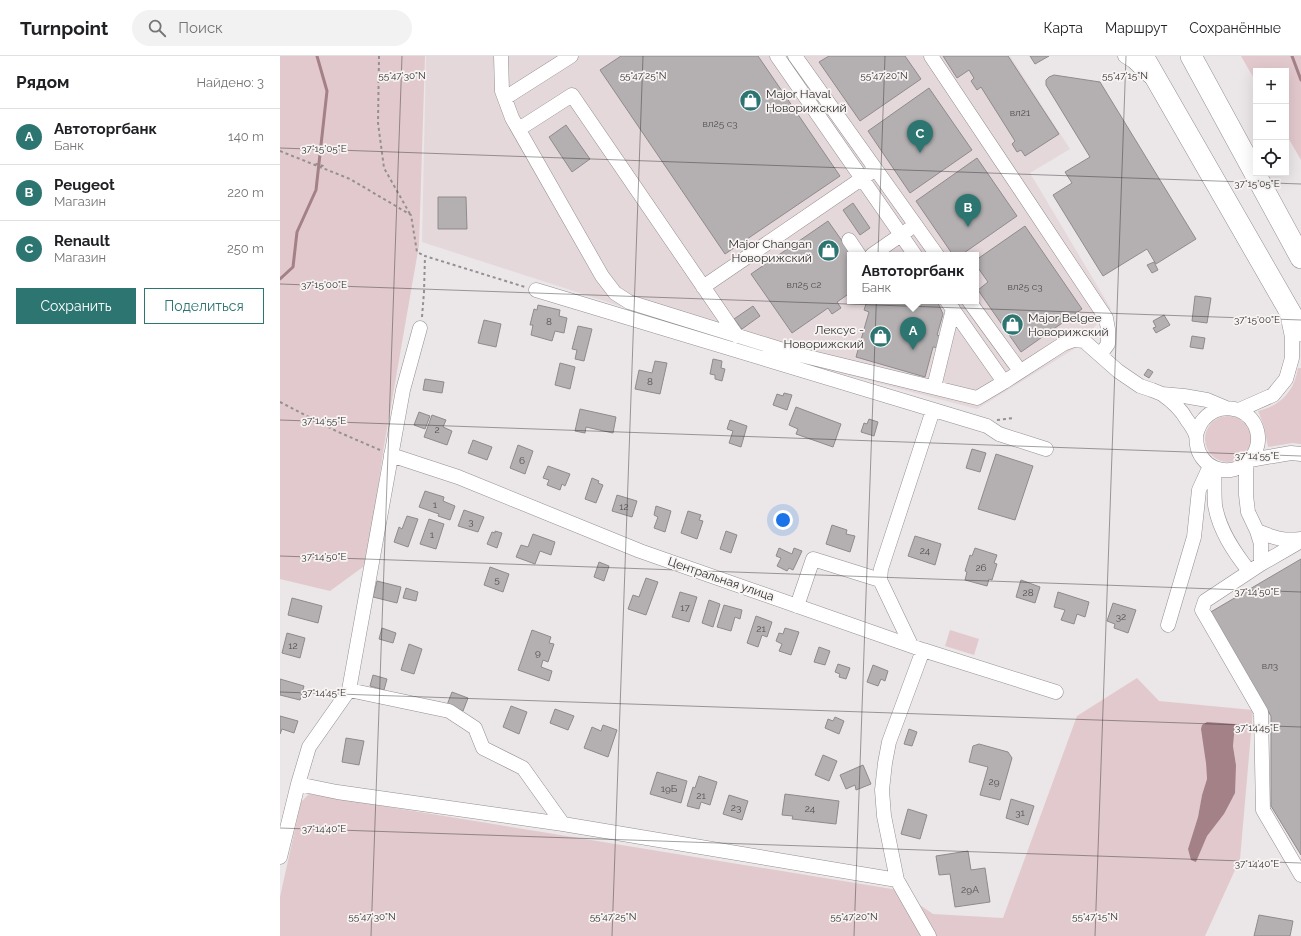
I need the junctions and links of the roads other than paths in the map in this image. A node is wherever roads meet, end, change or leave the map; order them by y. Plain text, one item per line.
1 (501, 56) edge
2 (571, 56) edge
3 (777, 56) edge
4 (795, 56) edge
5 (931, 56) edge
6 (1125, 56) edge
7 (1143, 56) edge
8 (1191, 56) edge
9 (1163, 89) junction
10 (505, 98) junction
11 (518, 129) junction
12 (875, 169) junction
13 (862, 178) junction
14 (915, 225) junction
15 (901, 235) junction
16 (849, 240) dead end
17 (857, 252) edge
18 (876, 252) edge
19 (913, 252) edge
20 (935, 252) edge
21 (1301, 258) edge
22 (703, 286) junction
23 (536, 290) road end
24 (1283, 298) junction
25 (972, 304) edge
26 (950, 305) edge
27 (420, 328) road end
28 (1301, 331) edge
29 (737, 336) junction
30 (1100, 354) junction
31 (1020, 371) junction
32 (1004, 382) junction
33 (934, 387) junction
34 (1162, 394) junction
35 (1233, 409) junction
36 (933, 410) junction
37 (1196, 435) junction
38 (1046, 449) dead end
39 (1301, 454) edge
40 (391, 455) junction
41 (1248, 462) junction
42 (1212, 467) junction
43 (1257, 531) junction
44 (1301, 540) edge
45 (1255, 567) junction
46 (880, 580) junction
47 (797, 606) junction
48 (1168, 625) dead end
49 (917, 648) junction
50 (349, 690) junction
51 (1056, 692) dead end
52 (298, 784) junction
53 (563, 824) junction
54 (280, 857) edge
55 (1301, 875) edge
56 (897, 880) junction
57 (929, 936) edge

1 - 10 street
2 - 10 street
3 - 13 street
4 - 12 street
5 - 30 street
6 - 9 street
7 - 9 highway
8 - 21 highway
9 - 24 highway
10 - 11 street
11 - 22 street
11 - 29 street
12 - 13 street
12 - 14 street
13 - 15 street
13 - 22 street
14 - 15 street
14 - 20 street
15 - 18 street
15 - 19 street
16 - 17 street
22 - 29 street
23 - 36 street
24 - 28 highway
24 - 35 street
25 - 31 street
26 - 32 street
26 - 33 street
27 - 40 street
29 - 33 street
30 - 31 street
30 - 34 street
31 - 32 street
32 - 33 street
34 - 35 street
34 - 37 street
35 - 37 street
35 - 41 street
36 - 38 street
36 - 46 street
37 - 42 street
39 - 41 street
40 - 47 street, Центральная улица
40 - 50 street
41 - 42 street
41 - 43 street
42 - 45 street
42 - 48 street
43 - 44 street
43 - 45 street
44 - 45 street
45 - 55 street
46 - 47 street
46 - 49 street
47 - 49 street, Центральная улица
49 - 51 street, Центральная улица
49 - 56 street
50 - 52 street
50 - 53 street
52 - 53 street
52 - 54 street
53 - 56 street
56 - 57 street

